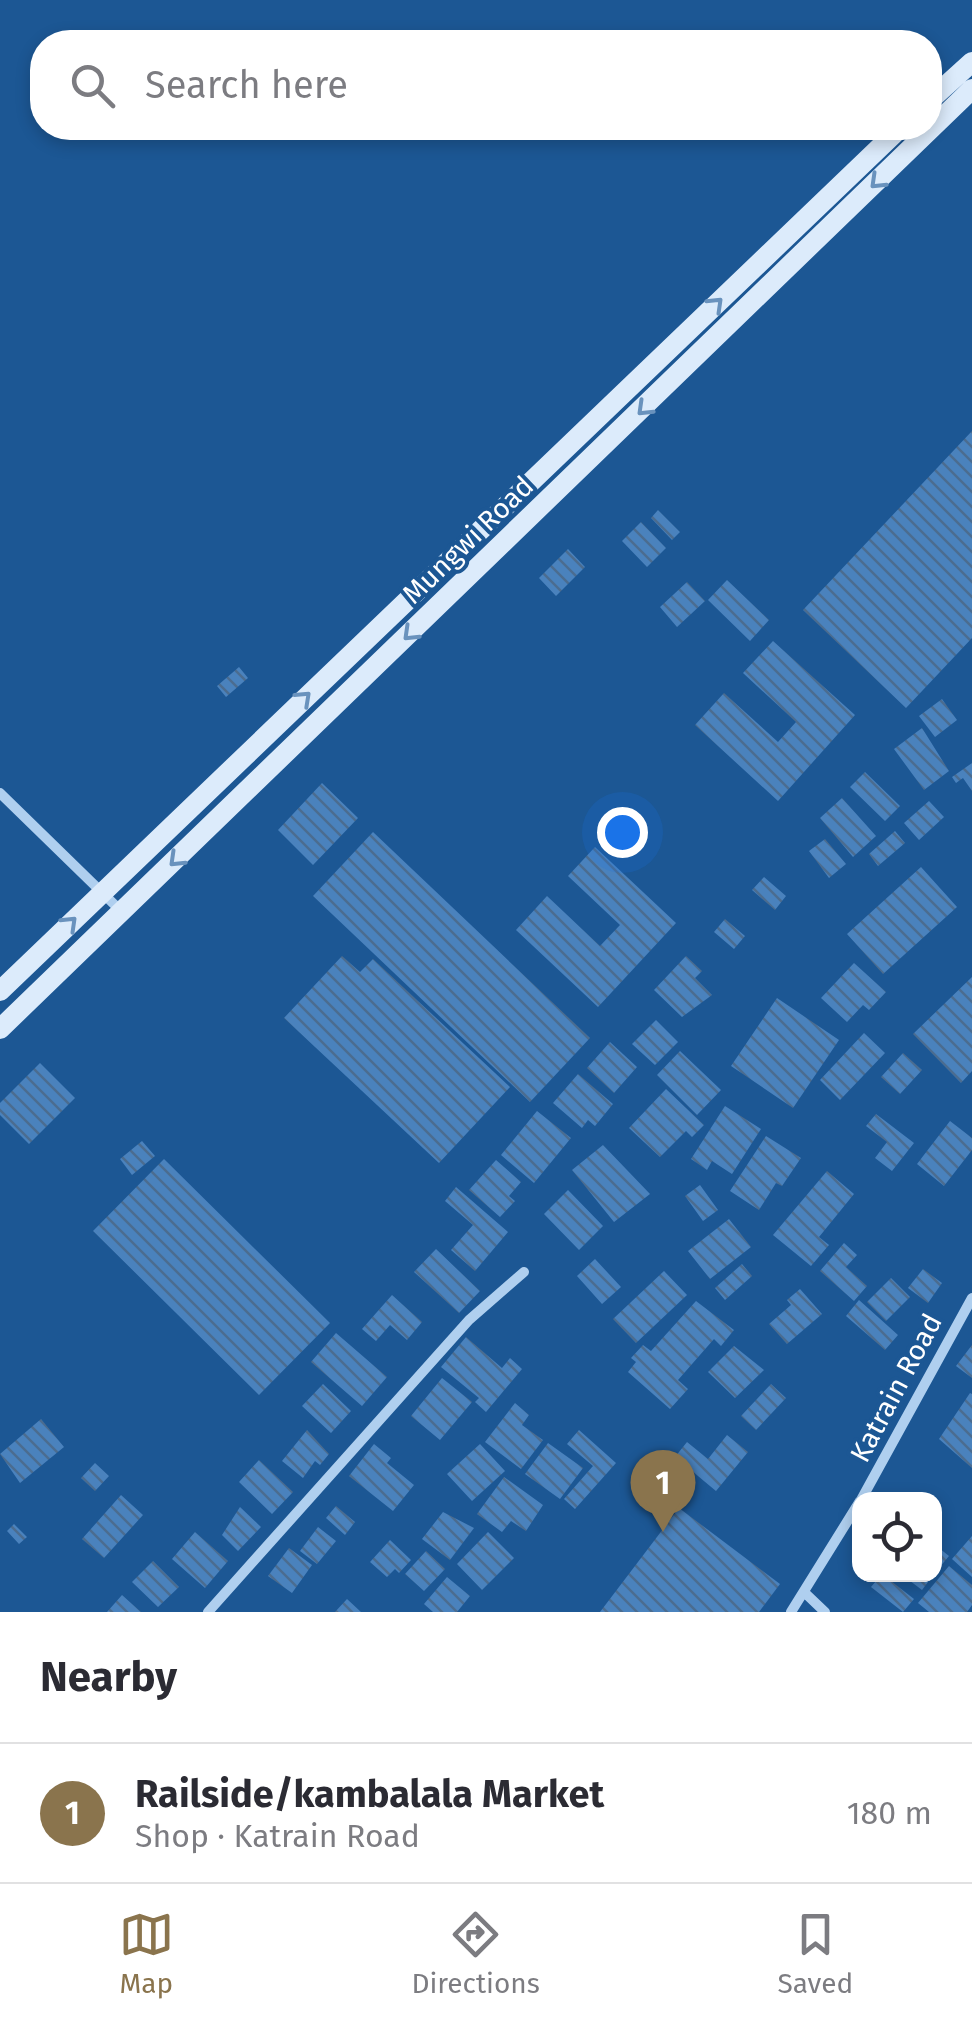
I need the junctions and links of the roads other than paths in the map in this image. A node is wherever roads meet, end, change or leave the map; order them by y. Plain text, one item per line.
1 (972, 62) edge
2 (942, 89) edge
3 (972, 90) edge
4 (942, 119) edge
5 (887, 140) edge
6 (920, 140) edge
7 (0, 793) edge
8 (104, 890) junction
9 (122, 912) junction
10 (0, 991) edge
11 (0, 1030) edge
12 (524, 1272) dead end
13 (972, 1298) edge
14 (864, 1492) edge
15 (852, 1513) edge
16 (804, 1592) junction
17 (208, 1612) edge
18 (791, 1612) edge
19 (826, 1612) edge

1 - 2 main road
3 -> 4 main road, Mungwi Road
8 -> 5 main road, Mungwi Road
6 -> 9 main road, Mungwi Road
7 - 8 street
8 - 9 street
10 -> 8 main road, Mungwi Road
9 - 11 main road, Mungwi Road
12 - 17 street
13 - 14 street, Katrain Road
15 - 16 street, Katrain Road
16 - 18 street, Katrain Road
16 - 19 street

